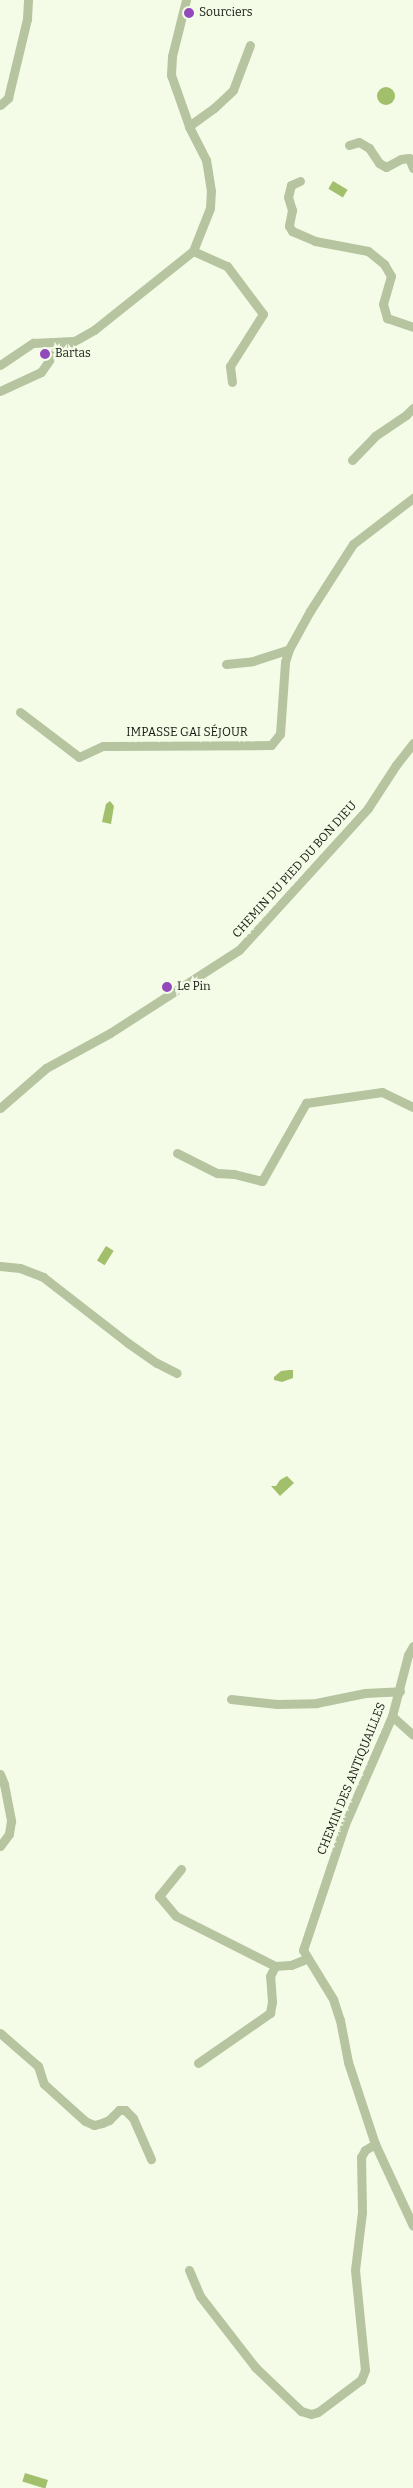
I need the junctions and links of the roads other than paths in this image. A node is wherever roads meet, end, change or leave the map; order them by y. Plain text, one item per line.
1 (28, 0) edge
2 (186, 0) edge
3 (250, 45) dead end
4 (0, 105) edge
5 (189, 126) junction
6 (349, 145) dead end
7 (413, 168) edge
8 (300, 181) dead end
9 (193, 251) junction
10 (413, 327) edge
11 (76, 341) junction
12 (0, 365) edge
13 (232, 382) dead end
14 (0, 391) edge
15 (413, 408) edge
16 (352, 460) dead end
17 (413, 498) edge
18 (289, 649) junction
19 (226, 664) dead end
20 (20, 712) dead end
21 (413, 744) edge
22 (413, 1107) edge
23 (0, 1108) edge
24 (177, 1154) dead end
25 (0, 1266) edge
26 (177, 1373) dead end
27 (413, 1646) edge
28 (400, 1691) junction
29 (231, 1700) dead end
30 (392, 1716) junction
31 (413, 1735) edge
32 (0, 1774) edge
33 (0, 1846) edge
34 (181, 1869) dead end
35 (308, 1958) junction
36 (276, 1966) junction
37 (0, 2033) edge
38 (198, 2063) dead end
39 (375, 2144) junction
40 (151, 2159) dead end
41 (413, 2226) edge
42 (189, 2270) dead end

1 - 4 street
2 - 5 street
3 - 5 street
5 - 9 street
6 - 7 street
8 - 10 street
9 - 11 street
9 - 13 street
11 - 12 street
11 - 14 street
15 - 16 street
17 - 18 street, IMPASSE GAI SÉJOUR
18 - 19 street
18 - 20 street, IMPASSE GAI SÉJOUR
21 - 23 street, CHEMIN DU PIED DU BON DIEU
22 - 24 street
25 - 26 street
27 - 28 street, CHEMIN DES ANTIQUAILLES
28 - 29 street
28 - 30 street, CHEMIN DES ANTIQUAILLES
30 - 31 street
30 - 35 street, CHEMIN DES ANTIQUAILLES
32 - 33 street
34 - 36 street
35 - 36 street
35 - 39 street, CHEMIN DES ANTIQUAILLES
36 - 38 street
37 - 40 street
39 - 41 street, CHEMIN DES ANTIQUAILLES
39 - 42 street

